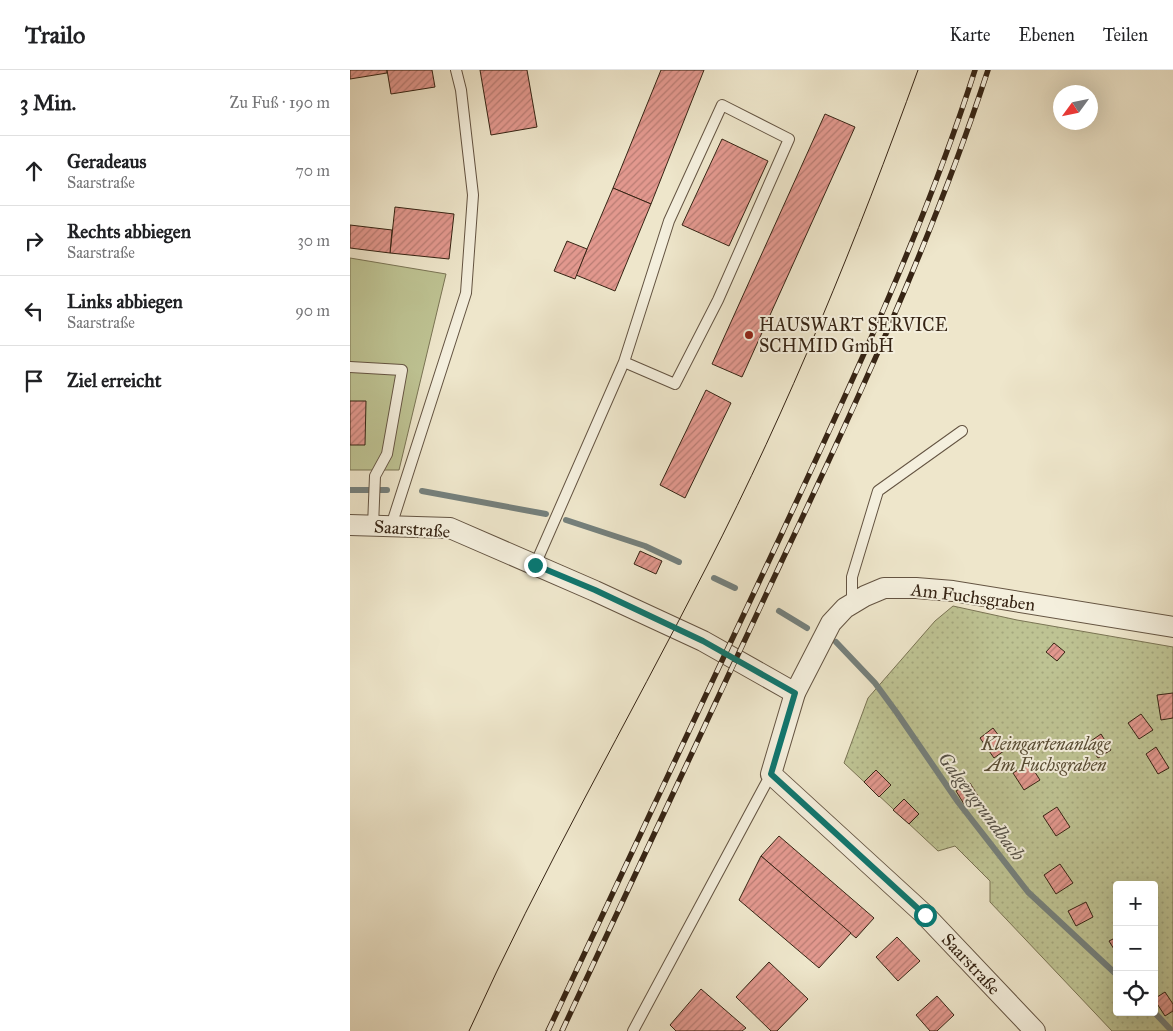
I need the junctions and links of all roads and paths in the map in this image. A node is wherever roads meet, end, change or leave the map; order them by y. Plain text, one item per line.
1 (456, 70) edge
2 (624, 362) junction
3 (350, 367) edge
4 (962, 431) dead end
5 (350, 525) edge
6 (382, 526) junction
7 (535, 565) junction
8 (852, 604) junction
9 (1173, 627) edge
10 (795, 693) junction
11 (771, 774) junction
12 (633, 1031) edge
13 (1035, 1031) edge

1 - 6 lane
2 - 2 lane
2 - 7 lane
3 - 6 lane
4 - 8 lane
5 - 6 street, Saarstraße
6 - 7 street, Saarstraße
7 - 10 street, Saarstraße
8 - 9 street, Am Fuchsgraben
8 - 10 street, Am Fuchsgraben
10 - 11 street
11 - 12 lane
11 - 13 street, Saarstraße

